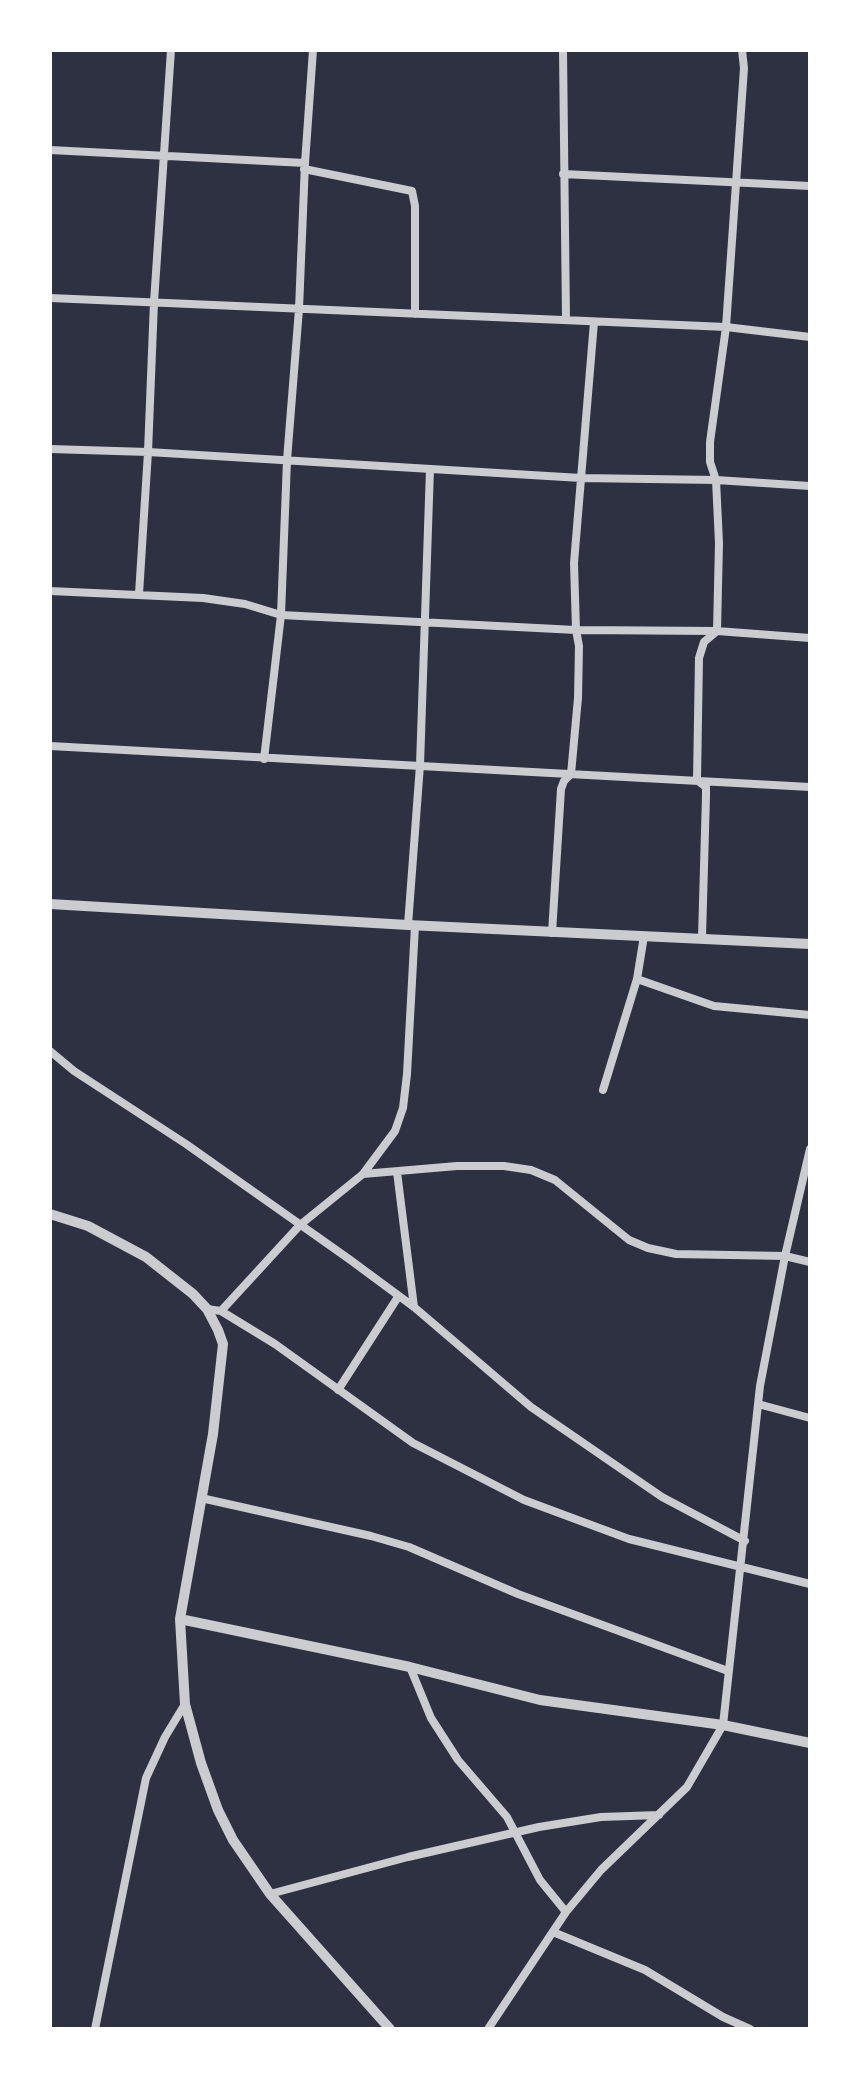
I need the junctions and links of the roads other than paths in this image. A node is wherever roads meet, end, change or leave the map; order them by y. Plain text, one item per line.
1 (171, 50) edge
2 (313, 50) edge
3 (563, 50) edge
4 (742, 50) edge
5 (50, 150) edge
6 (163, 154) junction
7 (304, 166) junction
8 (563, 174) junction
9 (737, 181) junction
10 (810, 186) edge
11 (50, 298) edge
12 (154, 302) junction
13 (299, 309) junction
14 (415, 314) junction
15 (566, 320) junction
16 (594, 322) junction
17 (726, 327) junction
18 (810, 337) edge
19 (50, 449) edge
20 (148, 452) junction
21 (287, 460) junction
22 (430, 469) junction
23 (581, 478) junction
24 (716, 480) junction
25 (810, 486) edge
26 (50, 591) edge
27 (139, 594) junction
28 (281, 615) junction
29 (425, 623) junction
30 (576, 630) junction
31 (717, 631) junction
32 (810, 638) edge
33 (50, 746) edge
34 (264, 759) junction
35 (420, 765) junction
36 (571, 774) junction
37 (697, 780) junction
38 (810, 787) edge
39 (50, 904) edge
40 (412, 926) junction
41 (552, 933) junction
42 (644, 936) junction
43 (702, 937) junction
44 (810, 944) edge
45 (637, 979) junction
46 (810, 1015) edge
47 (50, 1051) edge
48 (603, 1090) dead end
49 (810, 1149) edge
50 (397, 1172) junction
51 (807, 1172) edge
52 (363, 1174) junction
53 (50, 1214) edge
54 (300, 1225) junction
55 (785, 1256) junction
56 (810, 1262) edge
57 (398, 1297) junction
58 (414, 1307) junction
59 (207, 1309) junction
60 (221, 1311) junction
61 (338, 1390) junction
62 (758, 1404) junction
63 (810, 1418) edge
64 (201, 1498) junction
65 (745, 1541) junction
66 (741, 1568) junction
67 (810, 1584) edge
68 (180, 1619) junction
69 (410, 1667) junction
70 (728, 1671) junction
71 (185, 1704) junction
72 (723, 1725) junction
73 (810, 1743) edge
74 (660, 1815) junction
75 (515, 1833) junction
76 (270, 1894) junction
77 (566, 1912) junction
78 (553, 1932) junction
79 (95, 2029) edge
80 (390, 2029) edge
81 (488, 2029) edge
82 (750, 2029) edge

1 - 6 street
2 - 7 street
3 - 8 street
4 - 9 street
5 - 6 street
6 - 7 street
6 - 12 street
7 - 13 street
7 - 14 street
8 - 9 street
8 - 15 street
9 - 10 street
9 - 17 street
11 - 12 street
12 - 13 street
12 - 20 street
13 - 14 street
13 - 21 street
14 - 15 street
15 - 16 street
16 - 17 street
16 - 23 street
17 - 18 street
17 - 24 street
19 - 20 street
20 - 21 street
20 - 27 street
21 - 22 street
21 - 28 street
22 - 23 street
22 - 29 street
23 - 24 street
23 - 30 street
24 - 25 street
24 - 31 street
26 - 27 street
27 - 28 street
28 - 29 street
28 - 34 street
29 - 30 street
29 - 35 street
30 - 31 street
30 - 36 street
31 - 32 street
31 - 37 street
33 - 34 street
34 - 35 street
35 - 36 street
35 - 40 street
36 - 37 street
36 - 41 street
37 - 38 street
37 - 43 street
39 - 40 street
40 - 41 street
40 - 52 street
41 - 42 street
42 - 43 street
42 - 45 street
43 - 44 street
45 - 46 street
45 - 48 street
47 - 54 street
49 - 51 street
50 - 52 street
50 - 55 street
50 - 58 street
51 - 55 street
52 - 54 street
53 - 59 street
54 - 57 street
54 - 60 street
55 - 56 street
55 - 62 street
57 - 58 street
57 - 61 street
58 - 65 street
59 - 60 street
59 - 64 street
60 - 61 street
61 - 66 street
62 - 63 street
62 - 65 street
64 - 68 street
64 - 70 street
65 - 66 street
66 - 67 street
66 - 70 street
68 - 69 street
68 - 71 street
69 - 72 street
69 - 75 street
70 - 72 street
71 - 76 street
71 - 79 street
72 - 73 street
72 - 74 street
74 - 75 street
74 - 77 street
75 - 76 street
75 - 77 street
76 - 80 street
77 - 78 street
78 - 81 street
78 - 82 street

